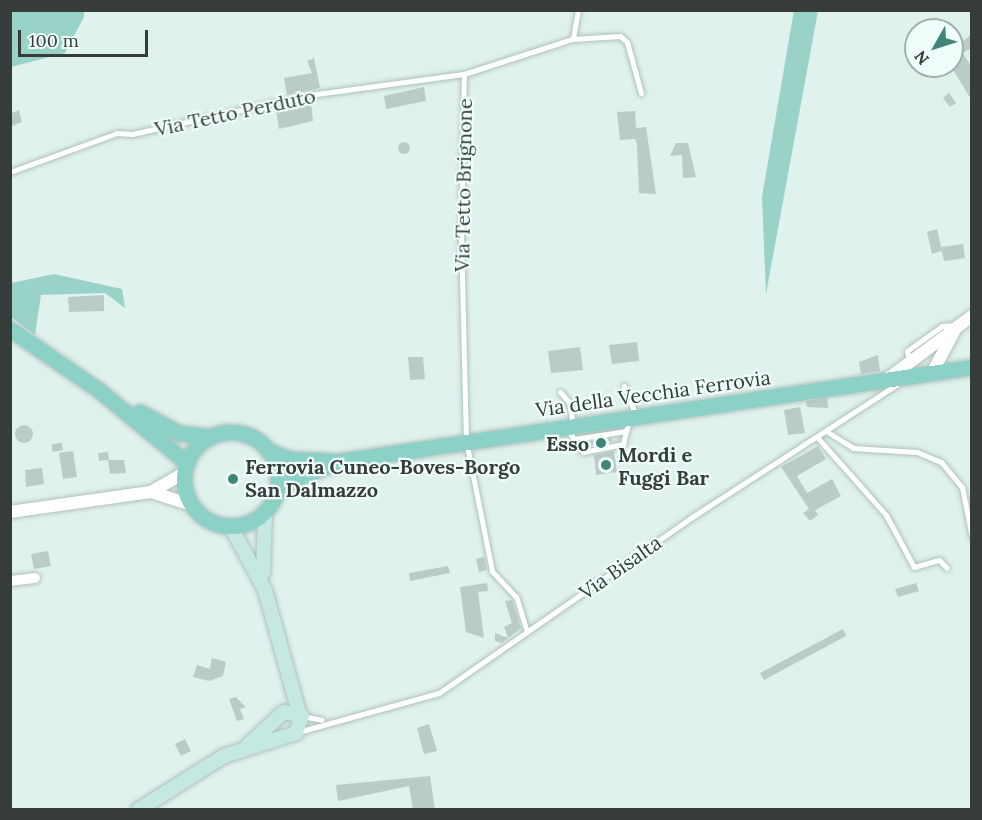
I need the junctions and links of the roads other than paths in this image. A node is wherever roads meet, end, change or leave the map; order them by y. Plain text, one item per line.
1 (578, 10) edge
2 (572, 39) junction
3 (464, 74) junction
4 (641, 93) dead end
5 (10, 172) edge
6 (972, 316) edge
7 (959, 324) junction
8 (10, 329) edge
9 (927, 346) junction
10 (944, 349) junction
11 (968, 367) edge
12 (909, 369) junction
13 (932, 373) junction
14 (891, 383) junction
15 (624, 386) dead end
16 (100, 391) junction
17 (560, 392) dead end
18 (631, 423) junction
19 (571, 431) junction
20 (826, 431) junction
21 (210, 437) junction
22 (817, 437) junction
23 (466, 441) junction
24 (269, 451) junction
25 (340, 461) junction
26 (185, 468) junction
27 (151, 492) junction
28 (277, 492) junction
29 (192, 505) junction
30 (10, 512) edge
31 (265, 513) junction
32 (231, 527) junction
33 (972, 537) edge
34 (946, 568) dead end
35 (35, 578) dead end
36 (10, 581) edge
37 (265, 590) junction
38 (527, 632) junction
39 (289, 681) junction
40 (300, 715) junction
41 (280, 717) junction
42 (333, 719) junction
43 (292, 734) junction
44 (248, 745) junction
45 (138, 810) edge

1 - 2 lane
2 - 3 lane, Via Tetto Brignone
2 - 4 lane, Via Tetto Brignone
3 - 5 lane, Via Tetto Perduto
3 - 23 lane, Via Tetto Brignone
6 - 7 street
7 - 9 street
7 - 10 street
7 - 12 lane
8 - 16 main road
9 - 12 street
9 - 13 street
10 - 11 street
10 - 13 street
11 - 13 main road, Via della Vecchia Ferrovia
12 - 13 main road, Via della Vecchia Ferrovia
12 - 14 main road, Via della Vecchia Ferrovia
14 - 18 main road, Via della Vecchia Ferrovia
14 - 20 lane, Via Bisalta
15 - 18 lane
16 - 21 main road
16 - 26 main road
17 - 19 lane
18 - 19 main road, Via della Vecchia Ferrovia
18 - 19 lane
19 - 23 main road, Via della Vecchia Ferrovia
20 - 22 lane, Via Bisalta
20 - 33 lane
21 - 24 main road
21 - 26 main road
22 - 34 lane
22 - 38 lane, Via Bisalta
23 - 25 main road, Via della Vecchia Ferrovia
23 - 38 lane, Via Tetto Brignone
24 - 25 main road, Via della Vecchia Ferrovia
24 - 28 main road
25 - 28 main road, Via della Vecchia Ferrovia
26 - 27 street
26 - 29 main road
27 - 29 street
27 - 30 street
28 - 31 main road
29 - 32 main road
31 - 32 main road
31 - 37 main road
32 - 37 main road
35 - 36 street
37 - 39 main road
38 - 42 lane, Via Bisalta
39 - 40 main road
39 - 41 main road
40 - 41 main road, Via Bisalta
40 - 42 lane, Via Bisalta
40 - 43 main road
41 - 43 main road
41 - 44 main road, Via Bisalta
42 - 43 lane, Via Bisalta
43 - 44 main road, Via Bisalta
44 - 45 main road, Via Bisalta

